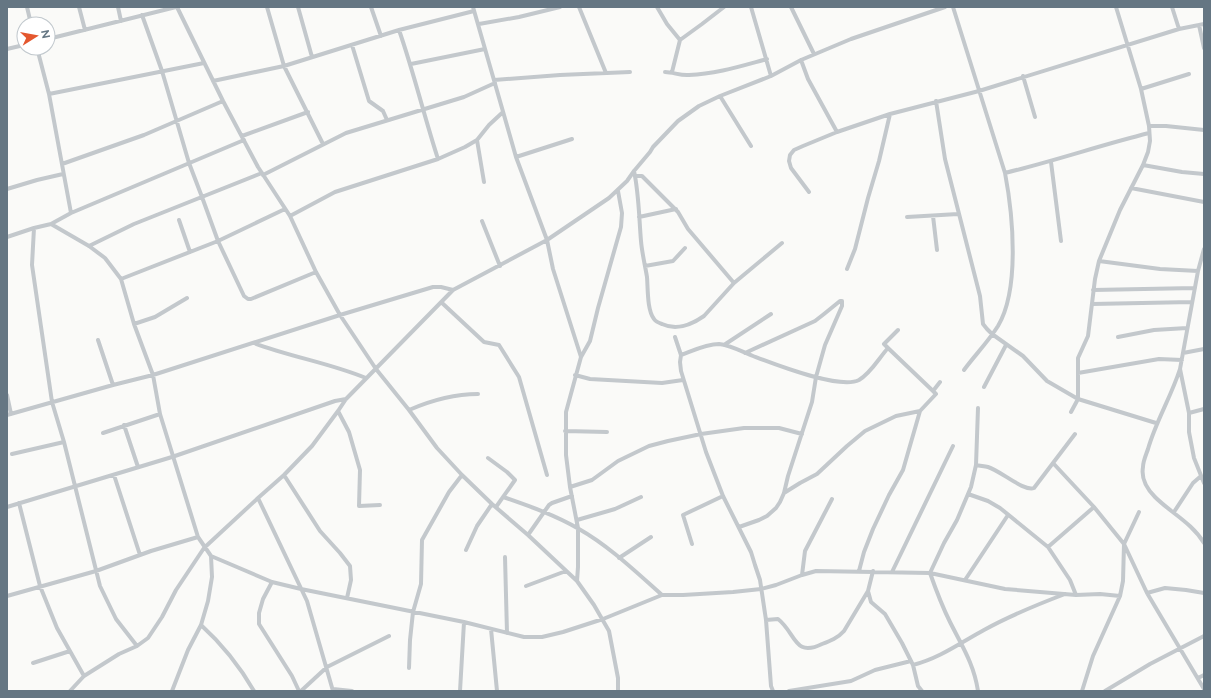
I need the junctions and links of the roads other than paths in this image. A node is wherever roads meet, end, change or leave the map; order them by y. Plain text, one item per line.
1 (79, 7) edge
2 (118, 7) edge
3 (176, 7) edge
4 (267, 7) edge
5 (298, 7) edge
6 (372, 7) edge
7 (560, 7) edge
8 (579, 7) edge
9 (657, 7) edge
10 (724, 7) edge
11 (751, 7) edge
12 (791, 7) edge
13 (945, 7) edge
14 (952, 7) edge
15 (1116, 7) edge
16 (1172, 7) edge
17 (553, 8) edge
18 (474, 9) edge
19 (142, 15) junction
20 (121, 21) junction
21 (479, 24) junction
22 (1202, 25) edge
23 (1178, 29) junction
24 (85, 30) junction
25 (399, 30) junction
26 (381, 36) junction
27 (56, 37) edge
28 (680, 40) junction
29 (1128, 44) junction
30 (352, 45) junction
31 (1204, 48) edge
32 (485, 49) junction
33 (814, 54) junction
34 (39, 56) edge
35 (312, 57) junction
36 (766, 59) junction
37 (801, 60) junction
38 (204, 63) junction
39 (411, 64) junction
40 (284, 66) junction
41 (162, 71) junction
42 (630, 72) dead end
43 (665, 72) dead end
44 (672, 72) junction
45 (606, 73) junction
46 (1189, 74) dead end
47 (771, 76) junction
48 (1023, 76) junction
49 (213, 81) junction
50 (494, 82) junction
51 (1141, 89) junction
52 (978, 91) junction
53 (49, 94) junction
54 (720, 96) junction
55 (223, 101) junction
56 (936, 101) junction
57 (422, 109) junction
58 (308, 112) junction
59 (503, 112) junction
60 (890, 114) junction
61 (1035, 117) dead end
62 (177, 120) junction
63 (387, 120) junction
64 (1149, 126) junction
65 (1204, 130) edge
66 (837, 132) junction
67 (1149, 133) junction
68 (243, 138) junction
69 (572, 139) dead end
70 (477, 140) junction
71 (323, 144) junction
72 (751, 146) dead end
73 (516, 157) junction
74 (438, 159) junction
75 (1051, 162) junction
76 (189, 163) junction
77 (62, 164) junction
78 (1144, 165) junction
79 (634, 171) junction
80 (1005, 173) junction
81 (63, 174) junction
82 (263, 174) junction
83 (1204, 174) edge
84 (635, 176) junction
85 (484, 182) dead end
86 (1131, 188) junction
87 (7, 189) edge
88 (618, 191) junction
89 (808, 192) dead end
90 (202, 197) junction
91 (1204, 202) edge
92 (285, 209) junction
93 (676, 209) junction
94 (71, 213) junction
95 (958, 214) junction
96 (290, 216) junction
97 (933, 216) junction
98 (639, 217) junction
99 (907, 218) dead end
100 (179, 220) dead end
101 (482, 221) dead end
102 (51, 224) junction
103 (34, 228) junction
104 (7, 237) edge
105 (547, 240) junction
106 (218, 241) junction
107 (1061, 241) dead end
108 (782, 243) dead end
109 (89, 246) junction
110 (685, 248) dead end
111 (1204, 249) edge
112 (937, 250) dead end
113 (190, 252) junction
114 (1100, 261) junction
115 (500, 266) junction
116 (645, 266) junction
117 (847, 269) dead end
118 (1198, 271) junction
119 (316, 272) junction
120 (121, 279) junction
121 (734, 283) junction
122 (1195, 288) junction
123 (453, 290) junction
124 (1093, 290) junction
125 (187, 298) dead end
126 (441, 302) junction
127 (1192, 302) junction
128 (1092, 304) junction
129 (771, 314) dead end
130 (340, 315) junction
131 (134, 324) junction
132 (1187, 328) junction
133 (898, 330) dead end
134 (992, 334) junction
135 (675, 337) dead end
136 (1118, 337) dead end
137 (98, 340) dead end
138 (253, 343) junction
139 (724, 345) junction
140 (1006, 345) junction
141 (888, 348) junction
142 (1204, 349) edge
143 (745, 353) junction
144 (1183, 353) junction
145 (681, 355) junction
146 (581, 357) junction
147 (1182, 360) junction
148 (376, 368) junction
149 (1180, 369) junction
150 (964, 370) dead end
151 (1078, 373) junction
152 (153, 375) junction
153 (575, 375) junction
154 (816, 377) junction
155 (366, 378) junction
156 (683, 380) junction
157 (940, 382) dead end
158 (113, 385) junction
159 (984, 387) dead end
160 (933, 391) junction
161 (478, 394) dead end
162 (7, 395) edge
163 (346, 399) junction
164 (1078, 399) junction
165 (52, 402) junction
166 (978, 408) dead end
167 (1204, 409) edge
168 (409, 410) junction
169 (338, 411) junction
170 (920, 411) junction
171 (1071, 412) dead end
172 (1189, 413) junction
173 (9, 414) edge
174 (160, 414) junction
175 (1156, 423) junction
176 (124, 425) junction
177 (565, 431) junction
178 (607, 432) dead end
179 (103, 433) dead end
180 (701, 434) junction
181 (802, 434) junction
182 (1075, 434) dead end
183 (64, 442) junction
184 (953, 446) dead end
185 (12, 454) dead end
186 (172, 457) junction
187 (488, 458) dead end
188 (1053, 463) junction
189 (976, 466) junction
190 (138, 467) junction
191 (114, 475) junction
192 (284, 475) junction
193 (462, 475) junction
194 (547, 476) dead end
195 (1201, 476) junction
196 (1204, 483) edge
197 (75, 486) junction
198 (570, 487) junction
199 (784, 494) junction
200 (968, 494) junction
201 (572, 496) junction
202 (723, 496) junction
203 (503, 497) junction
204 (641, 497) dead end
205 (258, 498) junction
206 (832, 499) dead end
207 (18, 503) junction
208 (380, 505) dead end
209 (494, 505) junction
210 (7, 507) edge
211 (1094, 507) junction
212 (544, 512) junction
213 (1139, 512) dead end
214 (1174, 512) junction
215 (1008, 515) junction
216 (576, 520) junction
217 (578, 528) junction
218 (739, 528) junction
219 (528, 535) junction
220 (198, 537) junction
221 (651, 537) dead end
222 (1204, 541) edge
223 (692, 544) dead end
224 (1124, 544) junction
225 (1048, 547) junction
226 (204, 548) junction
227 (466, 550) dead end
228 (140, 555) junction
229 (211, 556) junction
230 (505, 557) dead end
231 (619, 558) junction
232 (96, 571) junction
233 (566, 571) junction
234 (859, 571) junction
235 (873, 571) junction
236 (892, 572) junction
237 (930, 573) junction
238 (802, 575) junction
239 (965, 580) junction
240 (576, 581) junction
241 (272, 582) junction
242 (40, 586) junction
243 (526, 586) dead end
244 (301, 589) junction
245 (761, 589) junction
246 (868, 591) junction
247 (1147, 593) junction
248 (1204, 593) edge
249 (1067, 594) junction
250 (662, 595) junction
251 (1076, 595) junction
252 (7, 596) edge
253 (1120, 596) junction
254 (348, 598) junction
255 (413, 612) junction
256 (603, 619) junction
257 (766, 620) junction
258 (464, 622) junction
259 (201, 625) junction
260 (491, 629) junction
261 (507, 633) junction
262 (389, 636) dead end
263 (1204, 636) edge
264 (962, 643) junction
265 (137, 646) junction
266 (1180, 649) junction
267 (70, 651) junction
268 (33, 663) dead end
269 (912, 663) junction
270 (327, 668) junction
271 (409, 668) dead end
272 (1204, 675) edge
273 (84, 676) junction
274 (1198, 678) junction
275 (1204, 689) edge
276 (333, 690) edge
277 (70, 691) edge
278 (172, 691) edge
279 (254, 691) edge
280 (300, 691) edge
281 (352, 691) edge
282 (460, 691) edge
283 (497, 691) edge
284 (618, 691) edge
285 (773, 691) edge
286 (789, 691) edge
287 (922, 691) edge
288 (978, 691) edge
289 (1082, 691) edge
290 (1105, 691) edge

1 - 24 street
2 - 20 street
3 - 19 street
3 - 38 street
4 - 40 street
5 - 35 street
6 - 26 street
7 - 17 street
8 - 45 street
9 - 28 street
10 - 28 street
11 - 36 street
12 - 33 street
13 - 33 street
14 - 52 street
15 - 29 street
16 - 23 street
17 - 21 street
18 - 21 street
18 - 25 street
19 - 20 street
19 - 41 street
20 - 24 street
21 - 32 street
22 - 23 street
22 - 31 street
23 - 29 street
24 - 27 street
25 - 26 street
25 - 39 street
26 - 30 street
28 - 44 street
29 - 48 street
29 - 51 street
30 - 35 street
30 - 63 street
32 - 39 street
32 - 50 street
33 - 37 street
34 - 53 street
35 - 40 street
36 - 44 street
36 - 47 street
37 - 47 street
37 - 66 street
38 - 41 street
38 - 49 street
39 - 57 street
40 - 49 street
40 - 58 street
41 - 53 street
41 - 62 street
42 - 45 street
43 - 44 street
45 - 50 street
46 - 51 street
47 - 54 street
48 - 52 street
48 - 61 street
49 - 55 street
50 - 57 street
50 - 59 street
51 - 64 street
52 - 56 street
52 - 80 street
53 - 77 street
54 - 72 street
54 - 79 street
55 - 62 street
55 - 68 street
56 - 60 street
56 - 95 street
57 - 63 street
57 - 74 street
58 - 68 street
58 - 71 street
59 - 70 street
59 - 73 street
60 - 66 street
60 - 117 street
62 - 76 street
62 - 77 street
63 - 71 street
64 - 65 street
64 - 67 street
66 - 89 street
67 - 75 street
67 - 78 street
68 - 76 street
68 - 82 street
69 - 73 street
70 - 74 street
70 - 85 street
71 - 82 street
73 - 105 street
74 - 96 street
75 - 80 street
75 - 107 street
76 - 90 street
76 - 94 street
77 - 81 street
78 - 83 street
78 - 86 street
79 - 84 street
79 - 88 street
80 - 134 street
81 - 87 street
81 - 94 street
82 - 90 street
82 - 92 street
84 - 93 street
84 - 98 street
86 - 91 street
86 - 114 street
88 - 105 street
88 - 146 street
90 - 106 street
90 - 109 street
92 - 96 street
92 - 106 street
93 - 98 street
93 - 121 street
94 - 102 street
95 - 97 street
95 - 134 street
96 - 119 street
97 - 99 street
97 - 112 street
98 - 116 street
100 - 113 street
101 - 115 street
102 - 103 street
102 - 109 street
103 - 104 street
103 - 165 street
105 - 115 street
105 - 146 street
106 - 113 street
106 - 119 street
108 - 121 street
109 - 120 street
110 - 116 street
111 - 118 street
113 - 120 street
114 - 118 street
114 - 124 street
115 - 123 street
116 - 121 street
118 - 122 street
119 - 130 street
120 - 131 street
122 - 124 street
122 - 127 street
123 - 126 street
123 - 130 street
124 - 128 street
125 - 131 street
126 - 148 street
126 - 194 street
127 - 128 street
127 - 132 street
128 - 151 street
129 - 139 street
130 - 138 street
130 - 148 street
131 - 152 street
132 - 136 street
132 - 144 street
133 - 141 street
134 - 140 street
134 - 150 street
135 - 145 street
137 - 158 street
138 - 152 street
138 - 155 street
139 - 143 street
139 - 145 street
140 - 159 street
140 - 164 street
141 - 154 street
141 - 160 street
142 - 144 street
143 - 154 street
143 - 154 street
144 - 147 street
145 - 156 street
146 - 153 street
147 - 149 street
147 - 151 street
148 - 155 street
148 - 168 street
149 - 172 street
149 - 175 street
151 - 164 street
152 - 158 street
152 - 174 street
153 - 156 street
153 - 177 street
154 - 181 street
155 - 163 street
156 - 180 street
157 - 160 street
158 - 165 street
160 - 170 street
161 - 168 street
162 - 173 street
163 - 169 street
163 - 186 street
164 - 171 street
164 - 175 street
165 - 173 street
165 - 183 street
166 - 189 street
167 - 172 street
168 - 193 street
169 - 192 street
169 - 208 street
170 - 199 street
170 - 234 street
172 - 195 street
174 - 176 street
174 - 186 street
175 - 214 street
176 - 179 street
176 - 190 street
177 - 178 street
177 - 198 street
180 - 181 street
180 - 198 street
180 - 202 street
181 - 199 street
182 - 188 street
183 - 185 street
183 - 197 street
184 - 236 street
186 - 190 street
186 - 220 street
187 - 203 street
188 - 189 street
188 - 211 street
189 - 200 street
190 - 191 street
191 - 197 street
191 - 228 street
192 - 205 street
192 - 254 street
193 - 209 street
193 - 255 street
195 - 196 street
195 - 214 street
197 - 207 street
197 - 232 street
198 - 201 street
199 - 218 street
200 - 215 street
200 - 237 street
201 - 212 street
201 - 216 street
202 - 218 street
202 - 223 street
203 - 209 street
203 - 212 street
204 - 216 street
205 - 226 street
205 - 244 street
206 - 238 street
207 - 210 street
207 - 242 street
209 - 219 street
209 - 227 street
211 - 224 street
211 - 225 street
212 - 217 street
212 - 219 street
213 - 224 street
214 - 222 street
215 - 225 street
215 - 239 street
216 - 217 street
217 - 231 street
217 - 240 street
218 - 245 street
219 - 233 street
220 - 226 street
220 - 228 street
221 - 231 street
224 - 247 street
224 - 253 street
225 - 251 street
226 - 229 street
226 - 265 street
228 - 232 street
229 - 241 street
229 - 259 street
230 - 261 street
231 - 250 street
232 - 242 street
232 - 265 street
233 - 240 street
233 - 243 street
234 - 235 street
234 - 238 street
235 - 236 street
235 - 246 street
236 - 237 street
237 - 239 street
237 - 264 street
238 - 245 street
239 - 249 street
240 - 256 street
241 - 244 street
241 - 280 street
242 - 252 street
242 - 267 street
244 - 254 street
244 - 270 street
245 - 250 street
245 - 257 street
246 - 257 street
246 - 269 street
247 - 248 street
247 - 266 street
249 - 251 street
249 - 264 street
250 - 256 street
251 - 253 street
253 - 289 street
254 - 255 street
255 - 258 street
255 - 271 street
256 - 261 street
256 - 284 street
257 - 285 street
258 - 260 street
258 - 282 street
259 - 278 street
259 - 279 street
260 - 261 street
260 - 283 street
262 - 270 street
263 - 266 street
264 - 269 street
264 - 288 street
265 - 273 street
266 - 274 street
266 - 290 street
267 - 268 street
267 - 273 street
269 - 286 street
269 - 287 street
270 - 276 street
270 - 280 street
272 - 274 street
273 - 277 street
274 - 275 street
276 - 281 street

